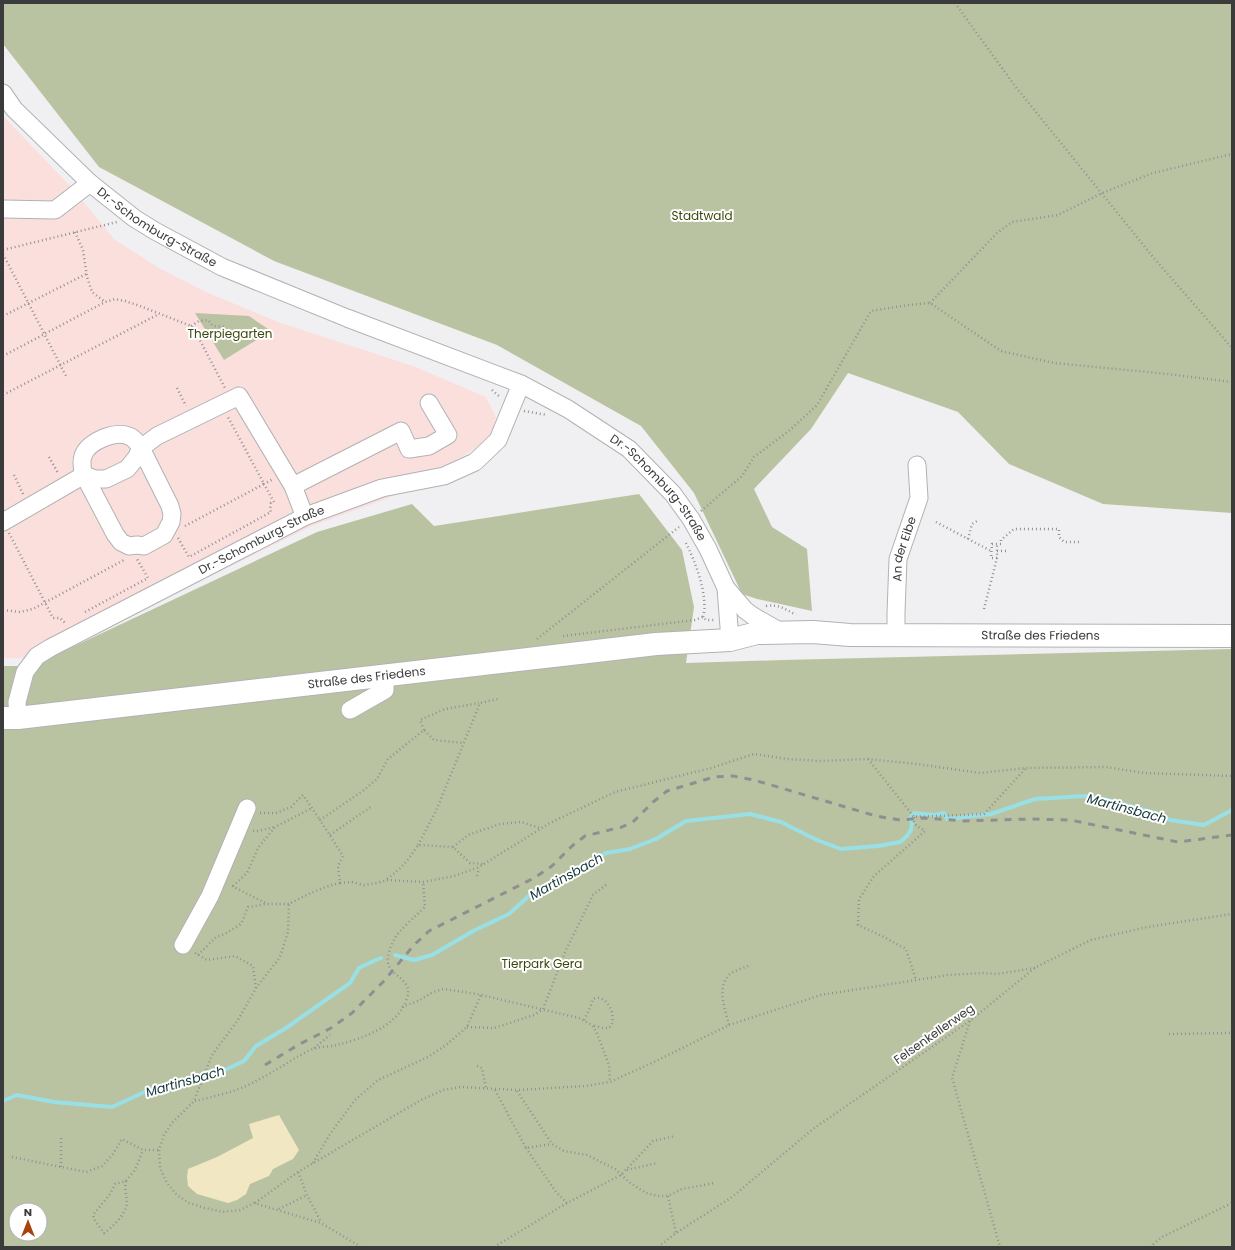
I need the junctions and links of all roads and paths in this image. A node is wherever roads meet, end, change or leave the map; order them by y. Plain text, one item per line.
1 (955, 3) edge
2 (3, 92) edge
3 (9, 112) edge
4 (1232, 154) edge
5 (90, 183) junction
6 (1102, 193) junction
7 (3, 209) edge
8 (113, 218) dead end
9 (75, 232) junction
10 (3, 250) edge
11 (3, 254) edge
12 (88, 273) junction
13 (105, 302) junction
14 (930, 303) junction
15 (28, 304) junction
16 (159, 314) junction
17 (3, 316) edge
18 (191, 326) junction
19 (226, 327) dead end
20 (44, 335) junction
21 (1232, 348) edge
22 (3, 356) edge
23 (60, 365) junction
24 (66, 376) dead end
25 (1232, 382) edge
26 (521, 384) junction
27 (177, 388) dead end
28 (490, 388) dead end
29 (3, 395) edge
30 (429, 403) dead end
31 (512, 405) junction
32 (229, 407) junction
33 (550, 416) dead end
34 (193, 419) junction
35 (141, 448) junction
36 (49, 457) dead end
37 (916, 465) dead end
38 (14, 475) dead end
39 (84, 475) junction
40 (264, 484) junction
41 (64, 486) junction
42 (293, 486) junction
43 (30, 506) junction
44 (306, 516) junction
45 (979, 520) dead end
46 (3, 522) edge
47 (936, 522) dead end
48 (685, 523) junction
49 (170, 533) junction
50 (681, 533) dead end
51 (684, 539) dead end
52 (968, 539) junction
53 (1081, 542) dead end
54 (997, 544) junction
55 (139, 550) junction
56 (991, 551) junction
57 (997, 551) junction
58 (1007, 551) dead end
59 (997, 558) junction
60 (726, 588) junction
61 (46, 602) junction
62 (984, 609) dead end
63 (3, 610) edge
64 (79, 615) dead end
65 (702, 617) dead end
66 (72, 619) dead end
67 (782, 632) junction
68 (896, 634) junction
69 (850, 635) junction
70 (1232, 636) edge
71 (537, 639) dead end
72 (730, 640) junction
73 (385, 675) junction
74 (498, 699) dead end
75 (480, 703) junction
76 (350, 710) dead end
77 (11, 718) edge
78 (424, 730) junction
79 (464, 743) junction
80 (867, 759) junction
81 (1026, 768) junction
82 (1232, 776) edge
83 (372, 806) dead end
84 (247, 808) joint
85 (312, 808) junction
86 (914, 817) junction
87 (320, 820) junction
88 (240, 826) junction
89 (275, 827) junction
90 (541, 828) junction
91 (330, 835) junction
92 (418, 845) junction
93 (453, 847) junction
94 (484, 864) junction
95 (479, 867) junction
96 (477, 876) dead end
97 (218, 878) junction
98 (387, 880) junction
99 (423, 882) junction
100 (340, 883) junction
101 (607, 884) dead end
102 (233, 886) junction
103 (267, 904) junction
104 (289, 904) junction
105 (1232, 914) edge
106 (183, 945) joint
107 (198, 954) junction
108 (750, 965) dead end
109 (1036, 968) junction
110 (916, 980) junction
111 (256, 988) junction
112 (481, 995) junction
113 (402, 1008) junction
114 (543, 1009) junction
115 (584, 1020) junction
116 (971, 1020) junction
117 (592, 1025) junction
118 (729, 1025) junction
119 (467, 1027) junction
120 (1232, 1033) edge
121 (330, 1034) dead end
122 (1169, 1034) dead end
123 (314, 1048) junction
124 (477, 1066) dead end
125 (610, 1082) junction
126 (486, 1089) junction
127 (495, 1090) junction
128 (517, 1090) junction
129 (194, 1101) junction
130 (675, 1136) dead end
131 (61, 1137) dead end
132 (552, 1144) junction
133 (526, 1148) junction
134 (143, 1150) junction
135 (159, 1150) junction
136 (12, 1157) dead end
137 (657, 1163) dead end
138 (312, 1164) junction
139 (60, 1167) junction
140 (626, 1170) junction
141 (298, 1172) junction
142 (621, 1175) junction
143 (126, 1181) junction
144 (715, 1183) dead end
145 (307, 1195) junction
146 (668, 1196) junction
147 (254, 1203) junction
148 (567, 1203) junction
149 (1232, 1203) edge
150 (279, 1210) junction
151 (321, 1223) junction
152 (676, 1233) junction
153 (361, 1247) edge
154 (494, 1247) edge
155 (658, 1247) edge
156 (1000, 1247) edge
157 (1150, 1247) edge

1 - 6 path
2 - 3 street, Dr.-Schomburg-Straße
3 - 5 street, Dr.-Schomburg-Straße
4 - 6 path
5 - 7 street
5 - 26 street, Dr.-Schomburg-Straße
6 - 14 path
6 - 21 path
8 - 9 path
9 - 10 path
9 - 12 path
11 - 15 path
12 - 13 path
12 - 15 path
13 - 16 path
13 - 20 path
14 - 25 path
14 - 48 path
15 - 17 path
15 - 20 path
16 - 18 path
16 - 23 path
18 - 19 path
18 - 32 path
20 - 22 path
20 - 23 path
23 - 24 path
23 - 29 path
26 - 31 street, Dr.-Schomburg-Straße
26 - 48 street, Dr.-Schomburg-Straße
27 - 34 path
28 - 31 path
30 - 42 street
31 - 33 path
31 - 44 street, Dr.-Schomburg-Straße
32 - 34 street
32 - 40 path
32 - 42 street
34 - 35 street
35 - 39 street
35 - 39 street
35 - 49 street
36 - 41 path
37 - 68 street, An der Eibe
38 - 43 path
39 - 41 street
39 - 55 street
40 - 49 path
40 - 49 path
41 - 43 street
42 - 44 street
43 - 46 street
44 - 77 street, Dr.-Schomburg-Straße
45 - 52 path
46 - 61 path
47 - 52 path
48 - 50 path
48 - 60 street, Dr.-Schomburg-Straße
48 - 71 path
49 - 55 street
51 - 65 path
52 - 56 path
53 - 54 path
54 - 56 path
54 - 57 path
55 - 61 path
55 - 64 path
56 - 59 path
57 - 58 path
57 - 59 path
59 - 62 path
60 - 67 street
60 - 72 street, Dr.-Schomburg-Straße
61 - 63 path
61 - 66 path
67 - 69 main road, Straße des Friedens
67 - 72 main road, Straße des Friedens
68 - 69 main road, Straße des Friedens
68 - 70 main road, Straße des Friedens
69 - 72 main road, Straße des Friedens
72 - 73 main road, Straße des Friedens
73 - 76 street
73 - 77 main road, Straße des Friedens
74 - 75 path
75 - 78 path
75 - 79 path
78 - 79 path
78 - 87 path
79 - 92 path
80 - 81 path
80 - 86 path
80 - 90 path
81 - 82 path
81 - 86 path
83 - 91 path
84 - 85 path
84 - 88 street
85 - 87 path
85 - 89 path
86 - 110 path
87 - 91 path
88 - 89 path
88 - 97 street
89 - 102 path
90 - 93 path
90 - 94 path
91 - 100 path
92 - 93 path
92 - 98 path
93 - 94 path
94 - 95 path
95 - 96 path
95 - 99 path
97 - 102 path
97 - 106 street
98 - 99 path
98 - 100 path
99 - 113 path
100 - 104 path
101 - 114 path
102 - 103 path
103 - 104 path
103 - 107 path
104 - 111 path
105 - 109 path, Felsenkellerweg
106 - 107 path
107 - 111 path
108 - 118 path
109 - 110 path
109 - 116 path, Felsenkellerweg
110 - 118 path
111 - 129 path
112 - 113 path
112 - 114 path
112 - 119 path
113 - 123 path
114 - 115 path
114 - 119 path
115 - 117 path
115 - 117 path
116 - 152 path, Felsenkellerweg
116 - 156 path
117 - 125 path
118 - 125 path
119 - 138 path
120 - 122 path
121 - 123 path
123 - 129 path
124 - 126 path
125 - 128 path
126 - 127 path
126 - 138 path
127 - 128 path
127 - 133 path
128 - 132 path
129 - 135 path
130 - 140 path
131 - 139 path
132 - 133 path
132 - 142 path
133 - 148 path
134 - 135 path
134 - 139 path
134 - 143 path
135 - 147 path
136 - 139 path
137 - 140 path
138 - 141 path
140 - 142 path
141 - 145 path
141 - 147 path
142 - 146 path
142 - 148 path
143 - 143 path
144 - 146 path
145 - 150 path
145 - 151 path
146 - 152 path
147 - 150 path
148 - 154 path
149 - 157 path
150 - 151 path
151 - 153 path
152 - 155 path, Felsenkellerweg

